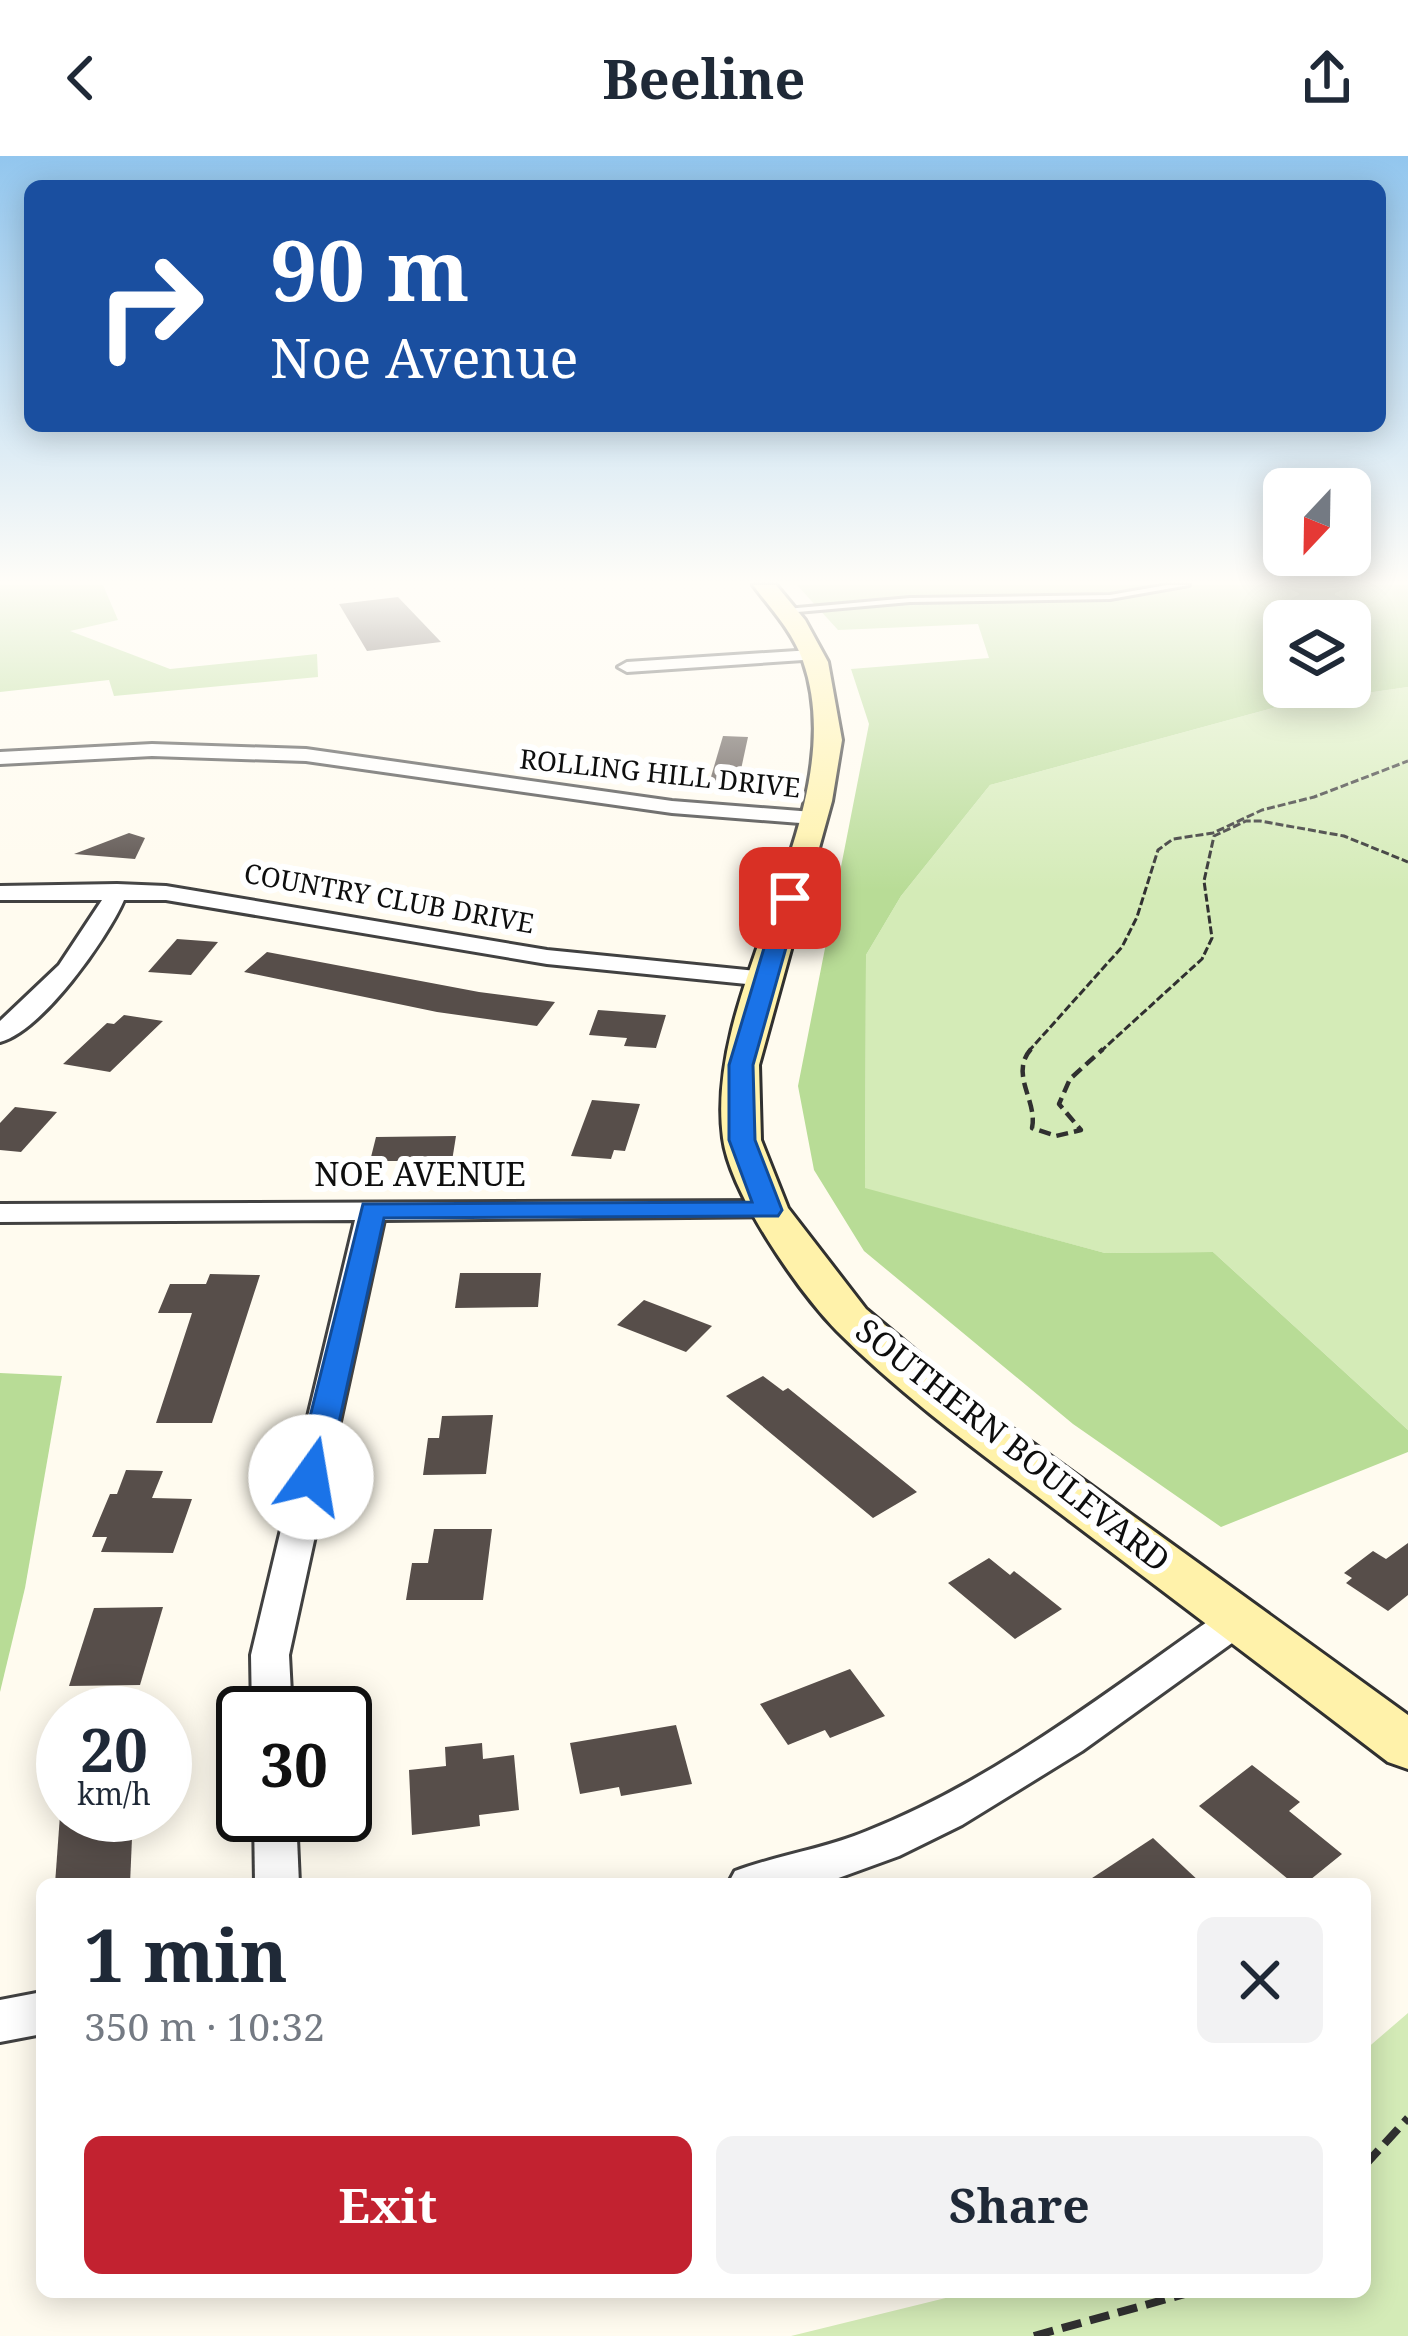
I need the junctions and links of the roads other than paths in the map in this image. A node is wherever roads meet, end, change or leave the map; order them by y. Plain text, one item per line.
1 (818, 687) edge
2 (0, 758) edge
3 (813, 818) junction
4 (117, 891) junction
5 (0, 893) edge
6 (766, 979) junction
7 (0, 1034) edge
8 (372, 1210) junction
9 (769, 1210) junction
10 (0, 1214) edge
11 (1240, 1618) junction
12 (271, 1686) edge
13 (1408, 1746) edge
14 (276, 1842) edge
15 (277, 1878) edge
16 (771, 1878) edge
17 (36, 2014) edge
18 (0, 2020) edge

1 - 3 main road, SOUTHERN BOULEVARD
2 - 3 street, ROLLING HILL DRIVE
3 - 6 main road, SOUTHERN BOULEVARD
4 - 5 street, COUNTRY CLUB DRIVE
4 - 6 street, COUNTRY CLUB DRIVE
4 - 7 street
6 - 9 main road, SOUTHERN BOULEVARD
8 - 9 street, NOE AVENUE
8 - 10 street, NOE AVENUE
8 - 12 street
9 - 11 main road, SOUTHERN BOULEVARD
11 - 13 main road, SOUTHERN BOULEVARD
11 - 16 street
14 - 15 street
17 - 18 street

